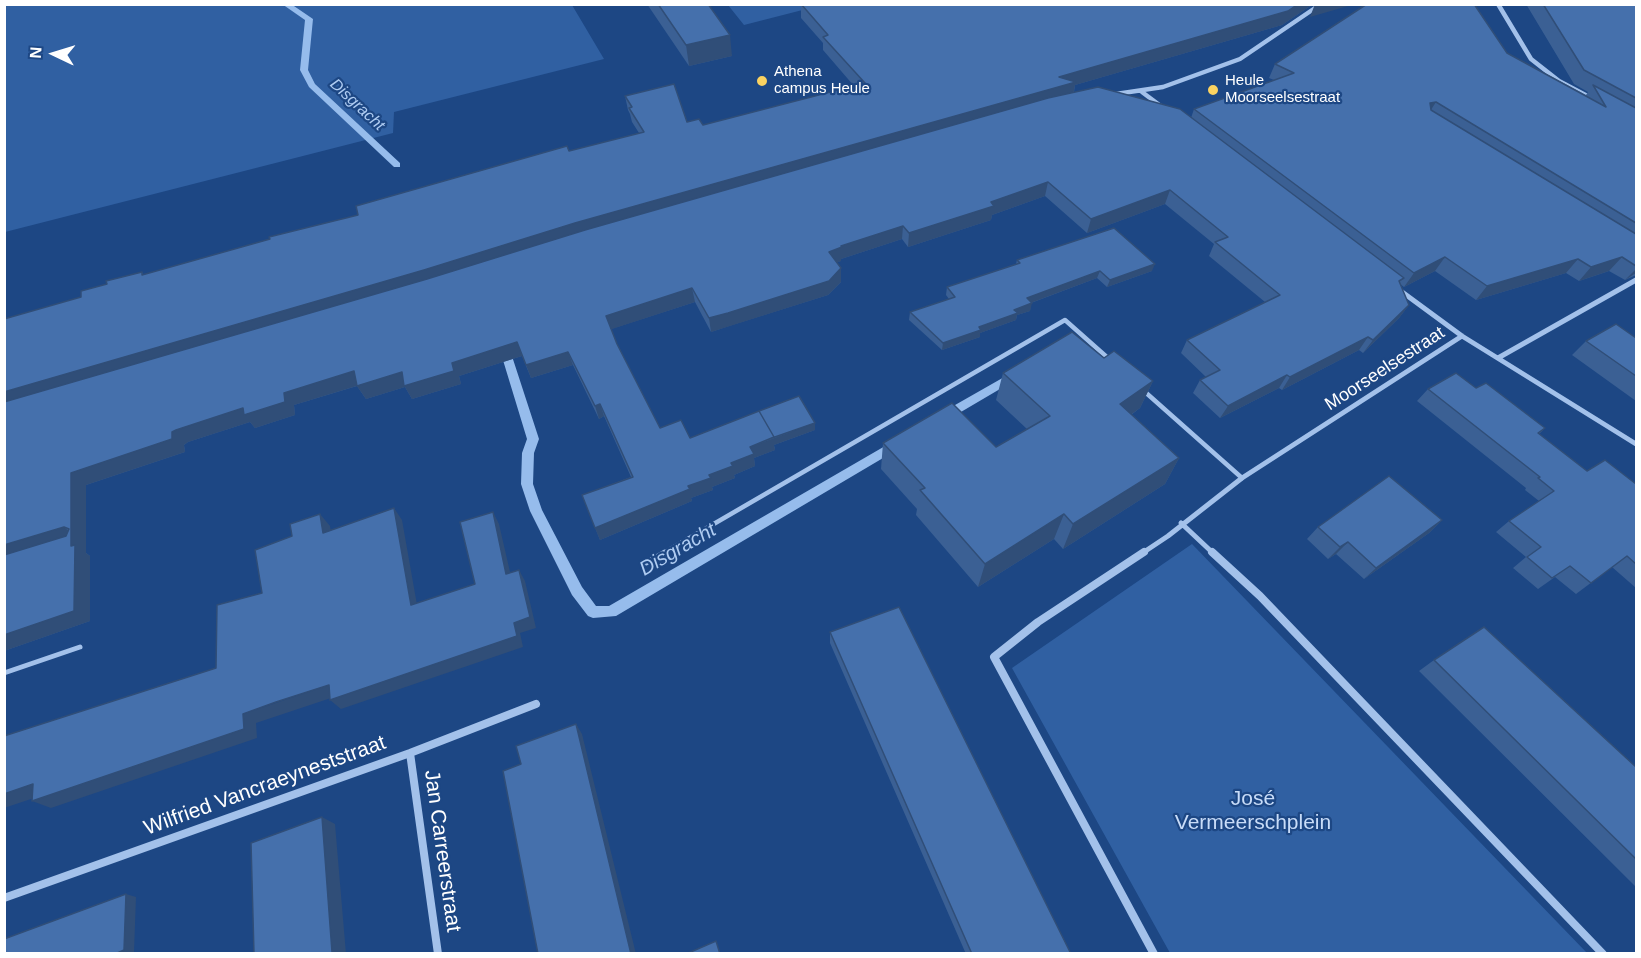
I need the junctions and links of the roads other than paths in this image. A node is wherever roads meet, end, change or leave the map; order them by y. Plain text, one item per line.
1 (1321, 4) edge
2 (1498, 4) edge
3 (1142, 92) junction
4 (1110, 95) edge
5 (1598, 102) edge
6 (1172, 115) edge
7 (1636, 280) edge
8 (1397, 287) edge
9 (1462, 336) junction
10 (1498, 358) junction
11 (1110, 360) edge
12 (1136, 384) edge
13 (1636, 444) edge
14 (1242, 478) junction
15 (1181, 524) junction
16 (646, 563) dead end
17 (80, 647) dead end
18 (4, 673) edge
19 (536, 704) dead end
20 (410, 753) junction
21 (4, 898) edge
22 (438, 954) edge
23 (1154, 954) edge
24 (1603, 954) edge

1 - 3 street
2 - 5 street
3 - 4 street
3 - 6 street
7 - 10 street
8 - 9 street, Moorseelsestraat
9 - 10 street
9 - 14 street, Moorseelsestraat
10 - 13 street
11 - 16 lane
12 - 14 lane
14 - 15 street, Moorseelsestraat
15 - 23 street
15 - 24 street
17 - 18 lane
19 - 20 street, Wilfried Vancraeyneststraat
20 - 21 street, Wilfried Vancraeyneststraat
20 - 22 street, Jan Carreerstraat

